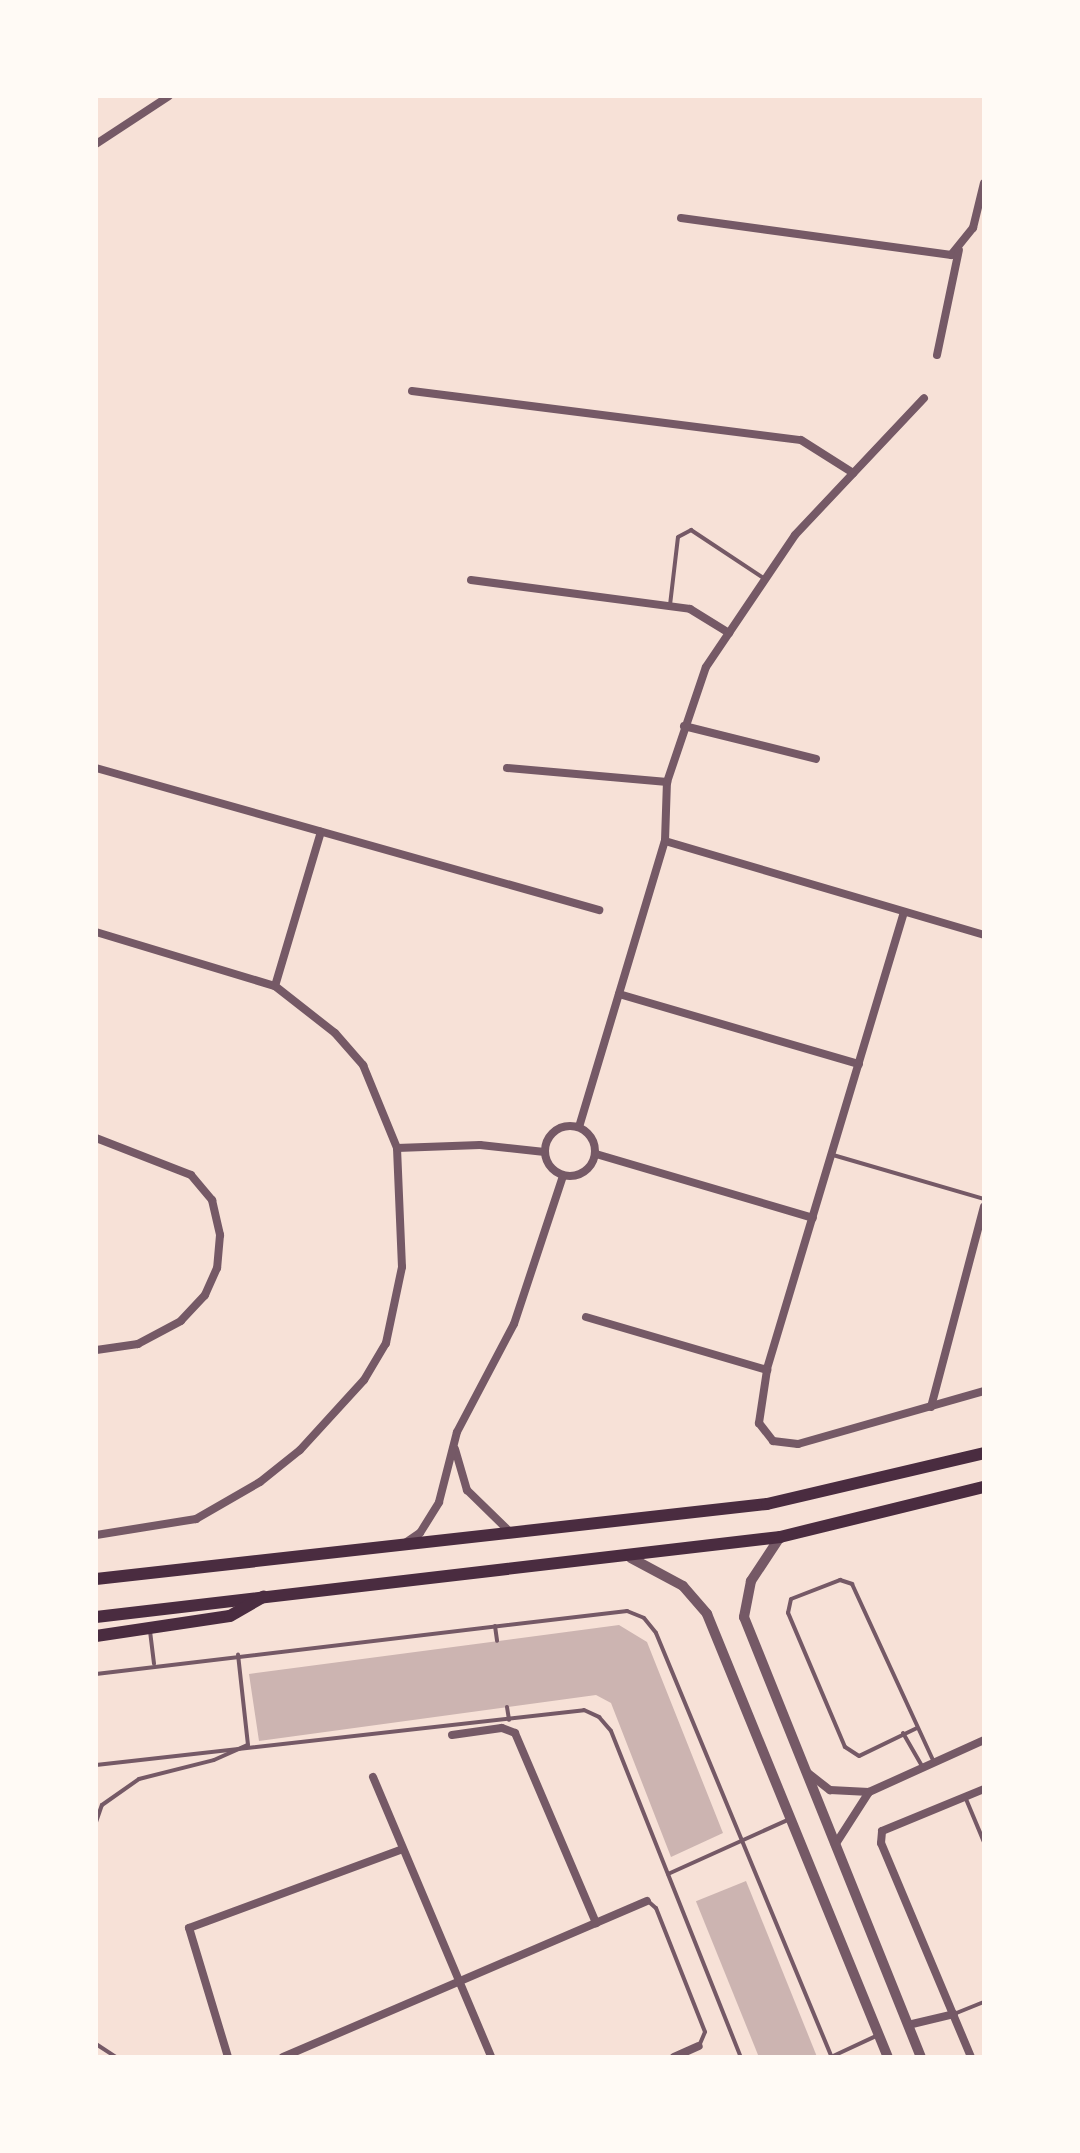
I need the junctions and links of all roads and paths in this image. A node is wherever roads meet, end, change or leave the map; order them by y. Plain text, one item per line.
1 (169, 96) edge
2 (96, 144) edge
3 (984, 183) edge
4 (681, 218) dead end
5 (959, 249) junction
6 (937, 355) dead end
7 (412, 391) dead end
8 (924, 398) dead end
9 (853, 473) junction
10 (765, 579) junction
11 (471, 580) dead end
12 (670, 605) junction
13 (729, 633) junction
14 (684, 726) junction
15 (816, 759) dead end
16 (96, 768) edge
17 (507, 768) dead end
18 (667, 782) junction
19 (321, 832) junction
20 (665, 841) junction
21 (599, 910) dead end
22 (904, 912) junction
23 (96, 932) edge
24 (984, 935) edge
25 (275, 986) junction
26 (619, 994) junction
27 (859, 1064) junction
28 (579, 1127) junction
29 (96, 1138) edge
30 (397, 1148) junction
31 (545, 1152) junction
32 (596, 1154) junction
33 (832, 1154) junction
34 (563, 1176) junction
35 (984, 1199) edge
36 (984, 1207) edge
37 (813, 1218) junction
38 (586, 1317) dead end
39 (96, 1350) edge
40 (767, 1370) junction
41 (984, 1391) edge
42 (931, 1407) junction
43 (454, 1449) junction
44 (984, 1453) edge
45 (984, 1487) edge
46 (508, 1530) junction
47 (96, 1535) edge
48 (780, 1537) junction
49 (401, 1545) junction
50 (631, 1558) junction
51 (96, 1579) edge
52 (266, 1595) junction
53 (96, 1617) edge
54 (495, 1626) junction
55 (150, 1630) junction
56 (96, 1636) edge
57 (497, 1641) dead end
58 (238, 1655) junction
59 (154, 1664) junction
60 (96, 1674) edge
61 (507, 1707) dead end
62 (509, 1720) junction
63 (917, 1728) junction
64 (903, 1733) junction
65 (452, 1735) dead end
66 (984, 1740) edge
67 (248, 1745) junction
68 (934, 1763) junction
69 (96, 1765) edge
70 (923, 1768) junction
71 (805, 1770) junction
72 (373, 1777) dead end
73 (984, 1789) edge
74 (869, 1792) junction
75 (966, 1796) junction
76 (791, 1819) junction
77 (96, 1822) edge
78 (743, 1841) junction
79 (984, 1842) edge
80 (835, 1845) junction
81 (403, 1849) junction
82 (668, 1874) junction
83 (647, 1901) joint
84 (596, 1923) junction
85 (459, 1981) junction
86 (984, 2002) edge
87 (954, 2014) junction
88 (908, 2025) junction
89 (879, 2035) junction
90 (96, 2044) edge
91 (699, 2046) joint
92 (116, 2057) edge
93 (228, 2057) edge
94 (283, 2057) edge
95 (491, 2057) edge
96 (674, 2057) edge
97 (741, 2057) edge
98 (832, 2057) edge
99 (888, 2057) edge
100 (921, 2057) edge
101 (971, 2057) edge

1 - 2 street
3 - 5 street
4 - 5 street
5 - 6 street
7 - 9 street
8 - 9 street
9 - 10 street
10 - 12 lane
10 - 13 street
11 - 12 street
12 - 13 street
13 - 14 street
14 - 15 street
14 - 18 street
16 - 19 street
17 - 18 street
18 - 20 street
19 - 21 street
19 - 25 street
20 - 22 street
20 - 26 street
22 - 24 street
22 - 27 street
23 - 25 street
25 - 30 street
26 - 27 street
26 - 28 street
27 - 33 street
28 - 31 street
28 - 32 street
29 - 39 street
30 - 31 street
30 - 47 street
31 - 34 street
32 - 34 street
32 - 37 street
33 - 35 lane
33 - 37 street
34 - 43 street
36 - 42 street
37 - 40 street
38 - 40 street
40 - 42 street
41 - 42 street
43 - 46 street
43 - 49 street
44 - 46 highway
45 - 48 highway
46 - 49 highway
48 - 50 highway
48 - 71 street
49 - 51 highway
50 - 52 highway
50 - 76 street
52 - 53 highway
52 - 55 highway
54 - 57 lane
54 - 58 lane
54 - 78 lane
55 - 56 highway
55 - 59 lane
58 - 59 lane
58 - 67 lane
59 - 60 lane
61 - 62 lane
62 - 67 lane
62 - 82 lane
63 - 64 lane
63 - 64 lane
63 - 68 lane
64 - 70 lane
65 - 84 street
66 - 68 street
67 - 69 lane
67 - 77 lane
68 - 70 street
70 - 74 street
71 - 74 street
71 - 80 street
72 - 81 street
73 - 75 street
74 - 80 street
75 - 79 lane
75 - 87 street
76 - 78 lane
76 - 89 street
78 - 82 lane
78 - 98 lane
80 - 88 street
81 - 85 street
81 - 93 street
82 - 97 lane
83 - 84 street
83 - 91 lane
84 - 85 street
85 - 94 street
85 - 95 street
86 - 87 lane
87 - 88 street
87 - 101 street
88 - 100 street
89 - 98 lane
89 - 99 street
90 - 92 lane
91 - 96 street

